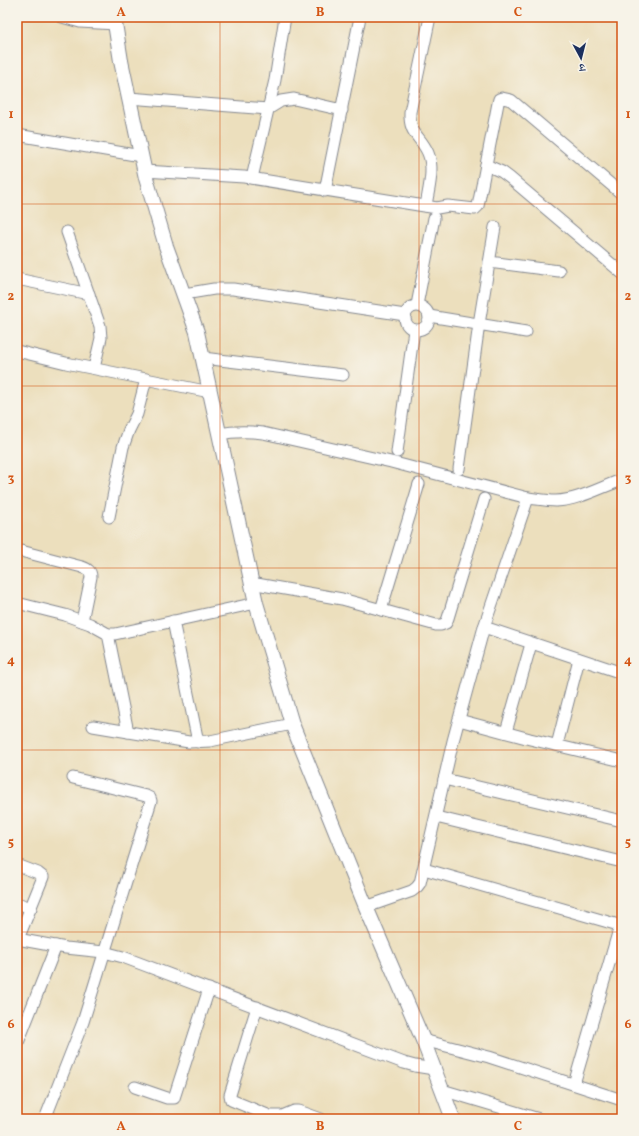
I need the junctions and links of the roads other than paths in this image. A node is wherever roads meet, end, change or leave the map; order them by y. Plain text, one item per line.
1 (62, 17) edge
2 (285, 17) edge
3 (360, 17) edge
4 (430, 17) edge
5 (115, 21) edge
6 (129, 98) junction
7 (268, 109) junction
8 (342, 110) junction
9 (17, 134) edge
10 (141, 156) junction
11 (486, 165) junction
12 (144, 171) junction
13 (252, 178) junction
14 (326, 190) junction
15 (622, 194) edge
16 (426, 206) junction
17 (434, 218) dead end
18 (495, 227) dead end
19 (67, 232) dead end
20 (489, 262) junction
21 (559, 271) dead end
22 (622, 273) edge
23 (17, 279) edge
24 (89, 294) junction
25 (184, 294) junction
26 (417, 305) junction
27 (405, 315) junction
28 (429, 316) junction
29 (479, 324) junction
30 (414, 330) junction
31 (526, 332) dead end
32 (17, 351) edge
33 (203, 358) junction
34 (94, 368) junction
35 (342, 375) dead end
36 (146, 379) junction
37 (210, 392) junction
38 (219, 434) junction
39 (397, 452) dead end
40 (459, 470) dead end
41 (622, 480) edge
42 (419, 484) dead end
43 (528, 498) junction
44 (484, 499) dead end
45 (110, 517) dead end
46 (17, 550) edge
47 (251, 583) junction
48 (17, 603) edge
49 (256, 603) junction
50 (380, 610) junction
51 (82, 621) junction
52 (173, 621) junction
53 (484, 628) junction
54 (108, 634) junction
55 (531, 644) junction
56 (579, 659) junction
57 (622, 673) edge
58 (459, 720) junction
59 (292, 724) junction
60 (92, 726) dead end
61 (128, 732) junction
62 (506, 732) junction
63 (198, 742) junction
64 (556, 745) junction
65 (622, 761) edge
66 (73, 778) dead end
67 (444, 779) junction
68 (436, 816) junction
69 (622, 821) edge
70 (622, 862) edge
71 (17, 865) edge
72 (424, 869) junction
73 (17, 903) edge
74 (366, 906) junction
75 (31, 908) junction
76 (621, 926) edge
77 (18, 939) edge
78 (56, 946) junction
79 (104, 952) junction
80 (209, 989) junction
81 (257, 1008) junction
82 (423, 1040) junction
83 (17, 1045) edge
84 (434, 1069) junction
85 (574, 1084) junction
86 (135, 1087) dead end
87 (442, 1090) junction
88 (622, 1100) edge
89 (269, 1117) edge
90 (45, 1119) edge
91 (321, 1119) edge
92 (453, 1119) edge
93 (539, 1119) edge

1 - 5 street
2 - 7 street
3 - 8 street
4 - 16 street
5 - 6 street
6 - 7 street
6 - 10 street
7 - 8 street
7 - 13 street
8 - 14 street
9 - 10 street
10 - 12 street
11 - 15 street
11 - 16 street
11 - 22 street
12 - 13 street
12 - 25 street
13 - 14 street
14 - 16 street
17 - 26 street
18 - 20 street
19 - 24 street
20 - 21 street
20 - 29 street
23 - 24 street
24 - 34 street
25 - 27 street
25 - 33 street
26 - 27 street
26 - 28 street
27 - 30 street
28 - 29 street
28 - 30 street
29 - 31 street
29 - 40 street
30 - 39 street
32 - 34 street
33 - 35 street
33 - 37 street
34 - 36 street
36 - 37 street
36 - 45 street
37 - 38 street
38 - 43 street
38 - 47 street
41 - 43 street
42 - 50 street
43 - 53 street
44 - 50 street
46 - 51 street
47 - 49 street
47 - 50 street
48 - 51 street
49 - 52 street
49 - 59 street
51 - 54 street
52 - 54 street
52 - 63 street
53 - 55 street
53 - 58 street
54 - 61 street
55 - 56 street
55 - 62 street
56 - 57 street
56 - 64 street
58 - 62 street
58 - 67 street
59 - 63 street
59 - 74 street
60 - 61 street
61 - 63 street
62 - 64 street
64 - 65 street
66 - 79 street
67 - 68 street
67 - 69 street
68 - 70 street
68 - 72 street
71 - 75 street
72 - 74 street
72 - 76 street
73 - 75 street
74 - 82 street
75 - 77 street
76 - 85 street
77 - 78 street
78 - 79 street
78 - 83 street
79 - 80 street
79 - 90 street
80 - 81 street
80 - 86 street
81 - 84 street
81 - 89 street
82 - 84 street
82 - 85 street
84 - 87 street
85 - 88 street
87 - 92 street
87 - 93 street
89 - 91 street

